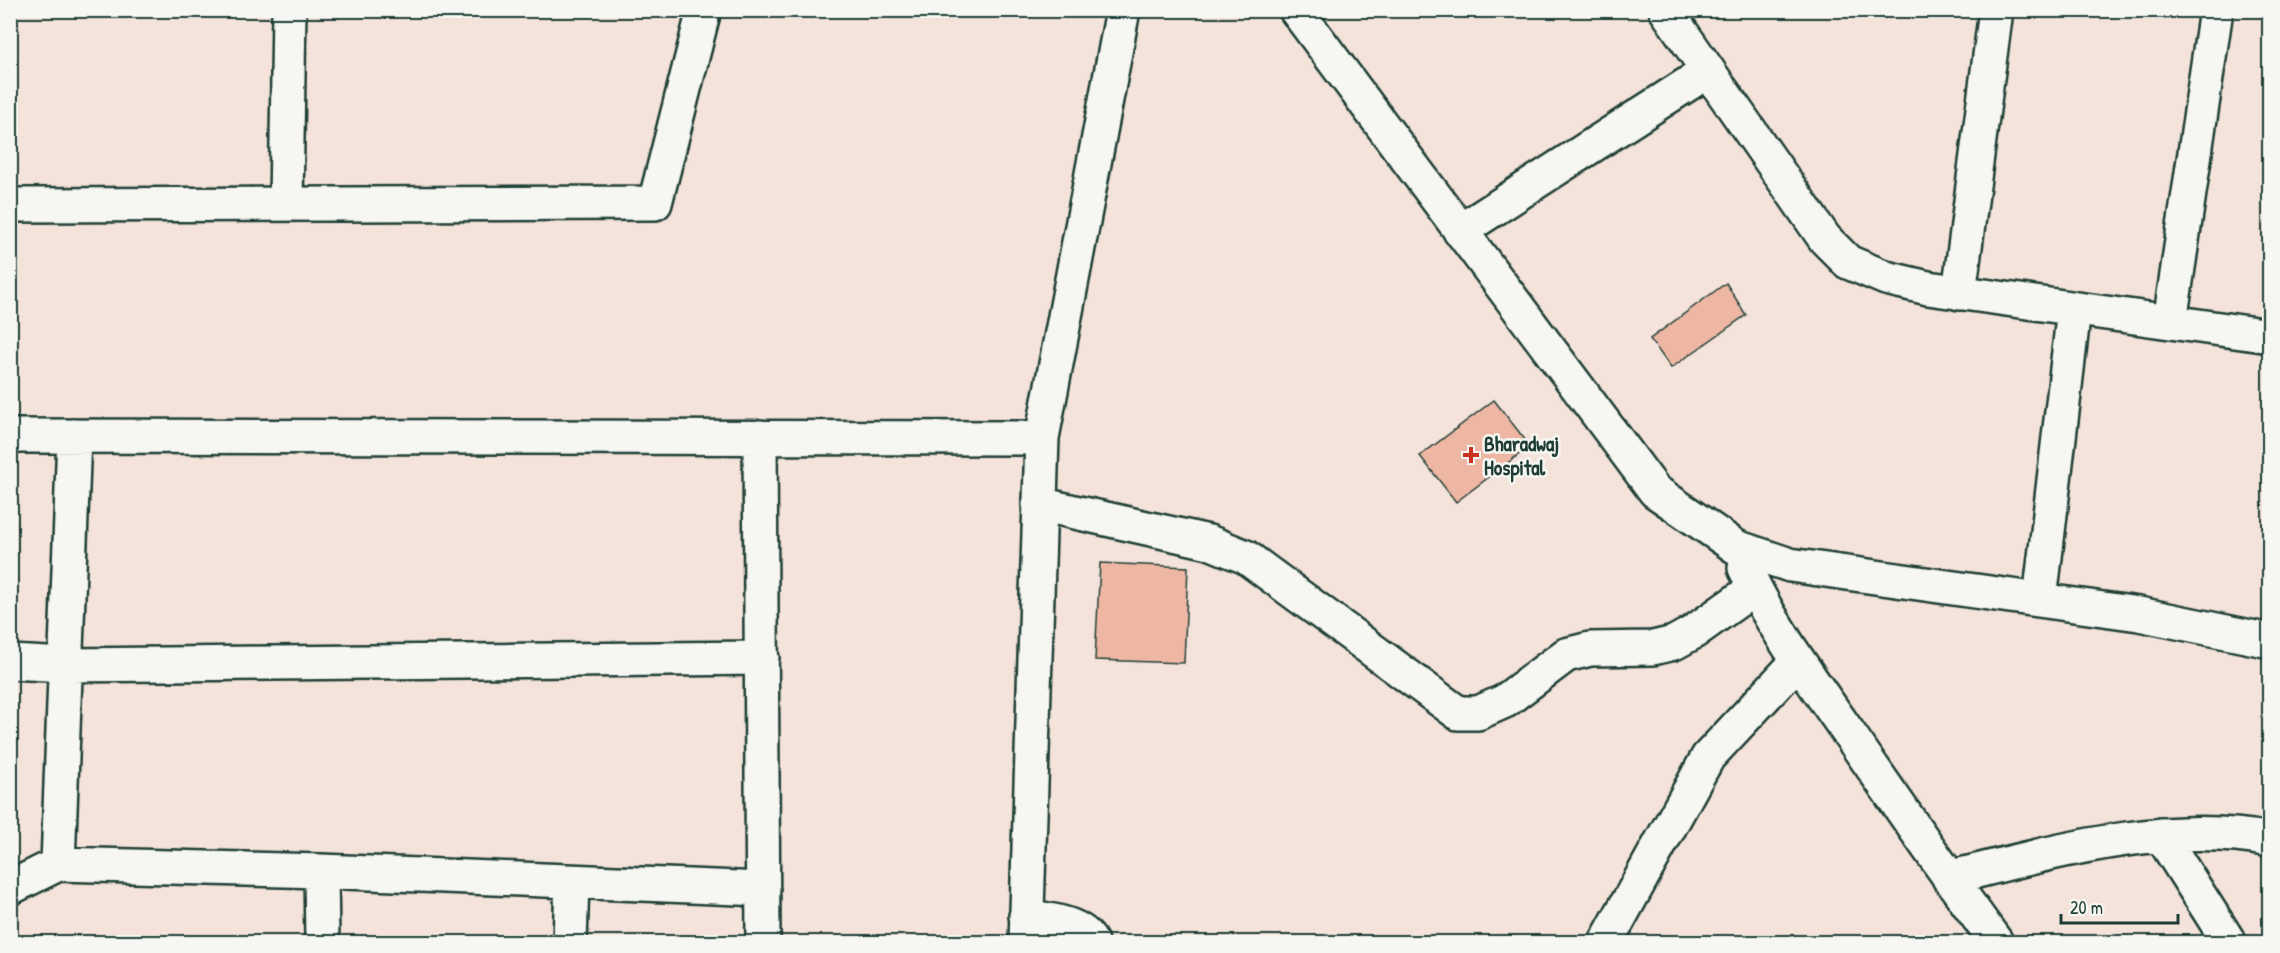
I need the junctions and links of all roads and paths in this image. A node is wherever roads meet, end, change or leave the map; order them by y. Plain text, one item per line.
1 (289, 10) edge
2 (704, 10) edge
3 (1124, 10) edge
4 (1296, 10) edge
5 (1666, 10) edge
6 (1996, 10) edge
7 (2217, 10) edge
8 (1708, 70) junction
9 (286, 204) junction
10 (10, 205) edge
11 (1460, 231) junction
12 (1959, 293) junction
13 (2074, 309) junction
14 (2170, 322) junction
15 (2270, 336) edge
16 (10, 436) edge
17 (74, 436) junction
18 (760, 437) junction
19 (1042, 438) junction
20 (1039, 504) junction
21 (1736, 547) junction
22 (1755, 588) junction
23 (2040, 600) junction
24 (2270, 641) edge
25 (762, 658) junction
26 (1798, 661) junction
27 (10, 662) edge
28 (66, 665) junction
29 (2161, 835) junction
30 (2270, 840) edge
31 (58, 864) junction
32 (321, 871) junction
33 (1949, 878) junction
34 (572, 882) junction
35 (10, 888) edge
36 (764, 889) junction
37 (1026, 929) edge
38 (322, 942) edge
39 (570, 942) edge
40 (763, 942) edge
41 (1090, 942) edge
42 (1606, 942) edge
43 (1996, 942) edge
44 (2229, 942) edge

1 - 9 street
2 - 9 street
3 - 19 street
4 - 11 street
5 - 8 street
6 - 12 street
7 - 14 street
8 - 11 street
8 - 12 street
9 - 10 street
11 - 21 street
12 - 13 street
13 - 14 street
13 - 23 street
14 - 15 street
16 - 17 street
17 - 18 street
17 - 28 street
18 - 19 street
18 - 25 street
19 - 20 street
20 - 22 street
20 - 37 street
21 - 22 street
21 - 23 street
22 - 26 street
23 - 24 street
25 - 28 street
25 - 36 street
26 - 33 street
26 - 42 street
27 - 28 street
28 - 31 street
29 - 30 street
29 - 33 street
29 - 44 street
31 - 32 street
31 - 35 street
32 - 34 street
32 - 38 street
33 - 43 street
34 - 36 street
34 - 39 street
36 - 40 street
37 - 41 street

